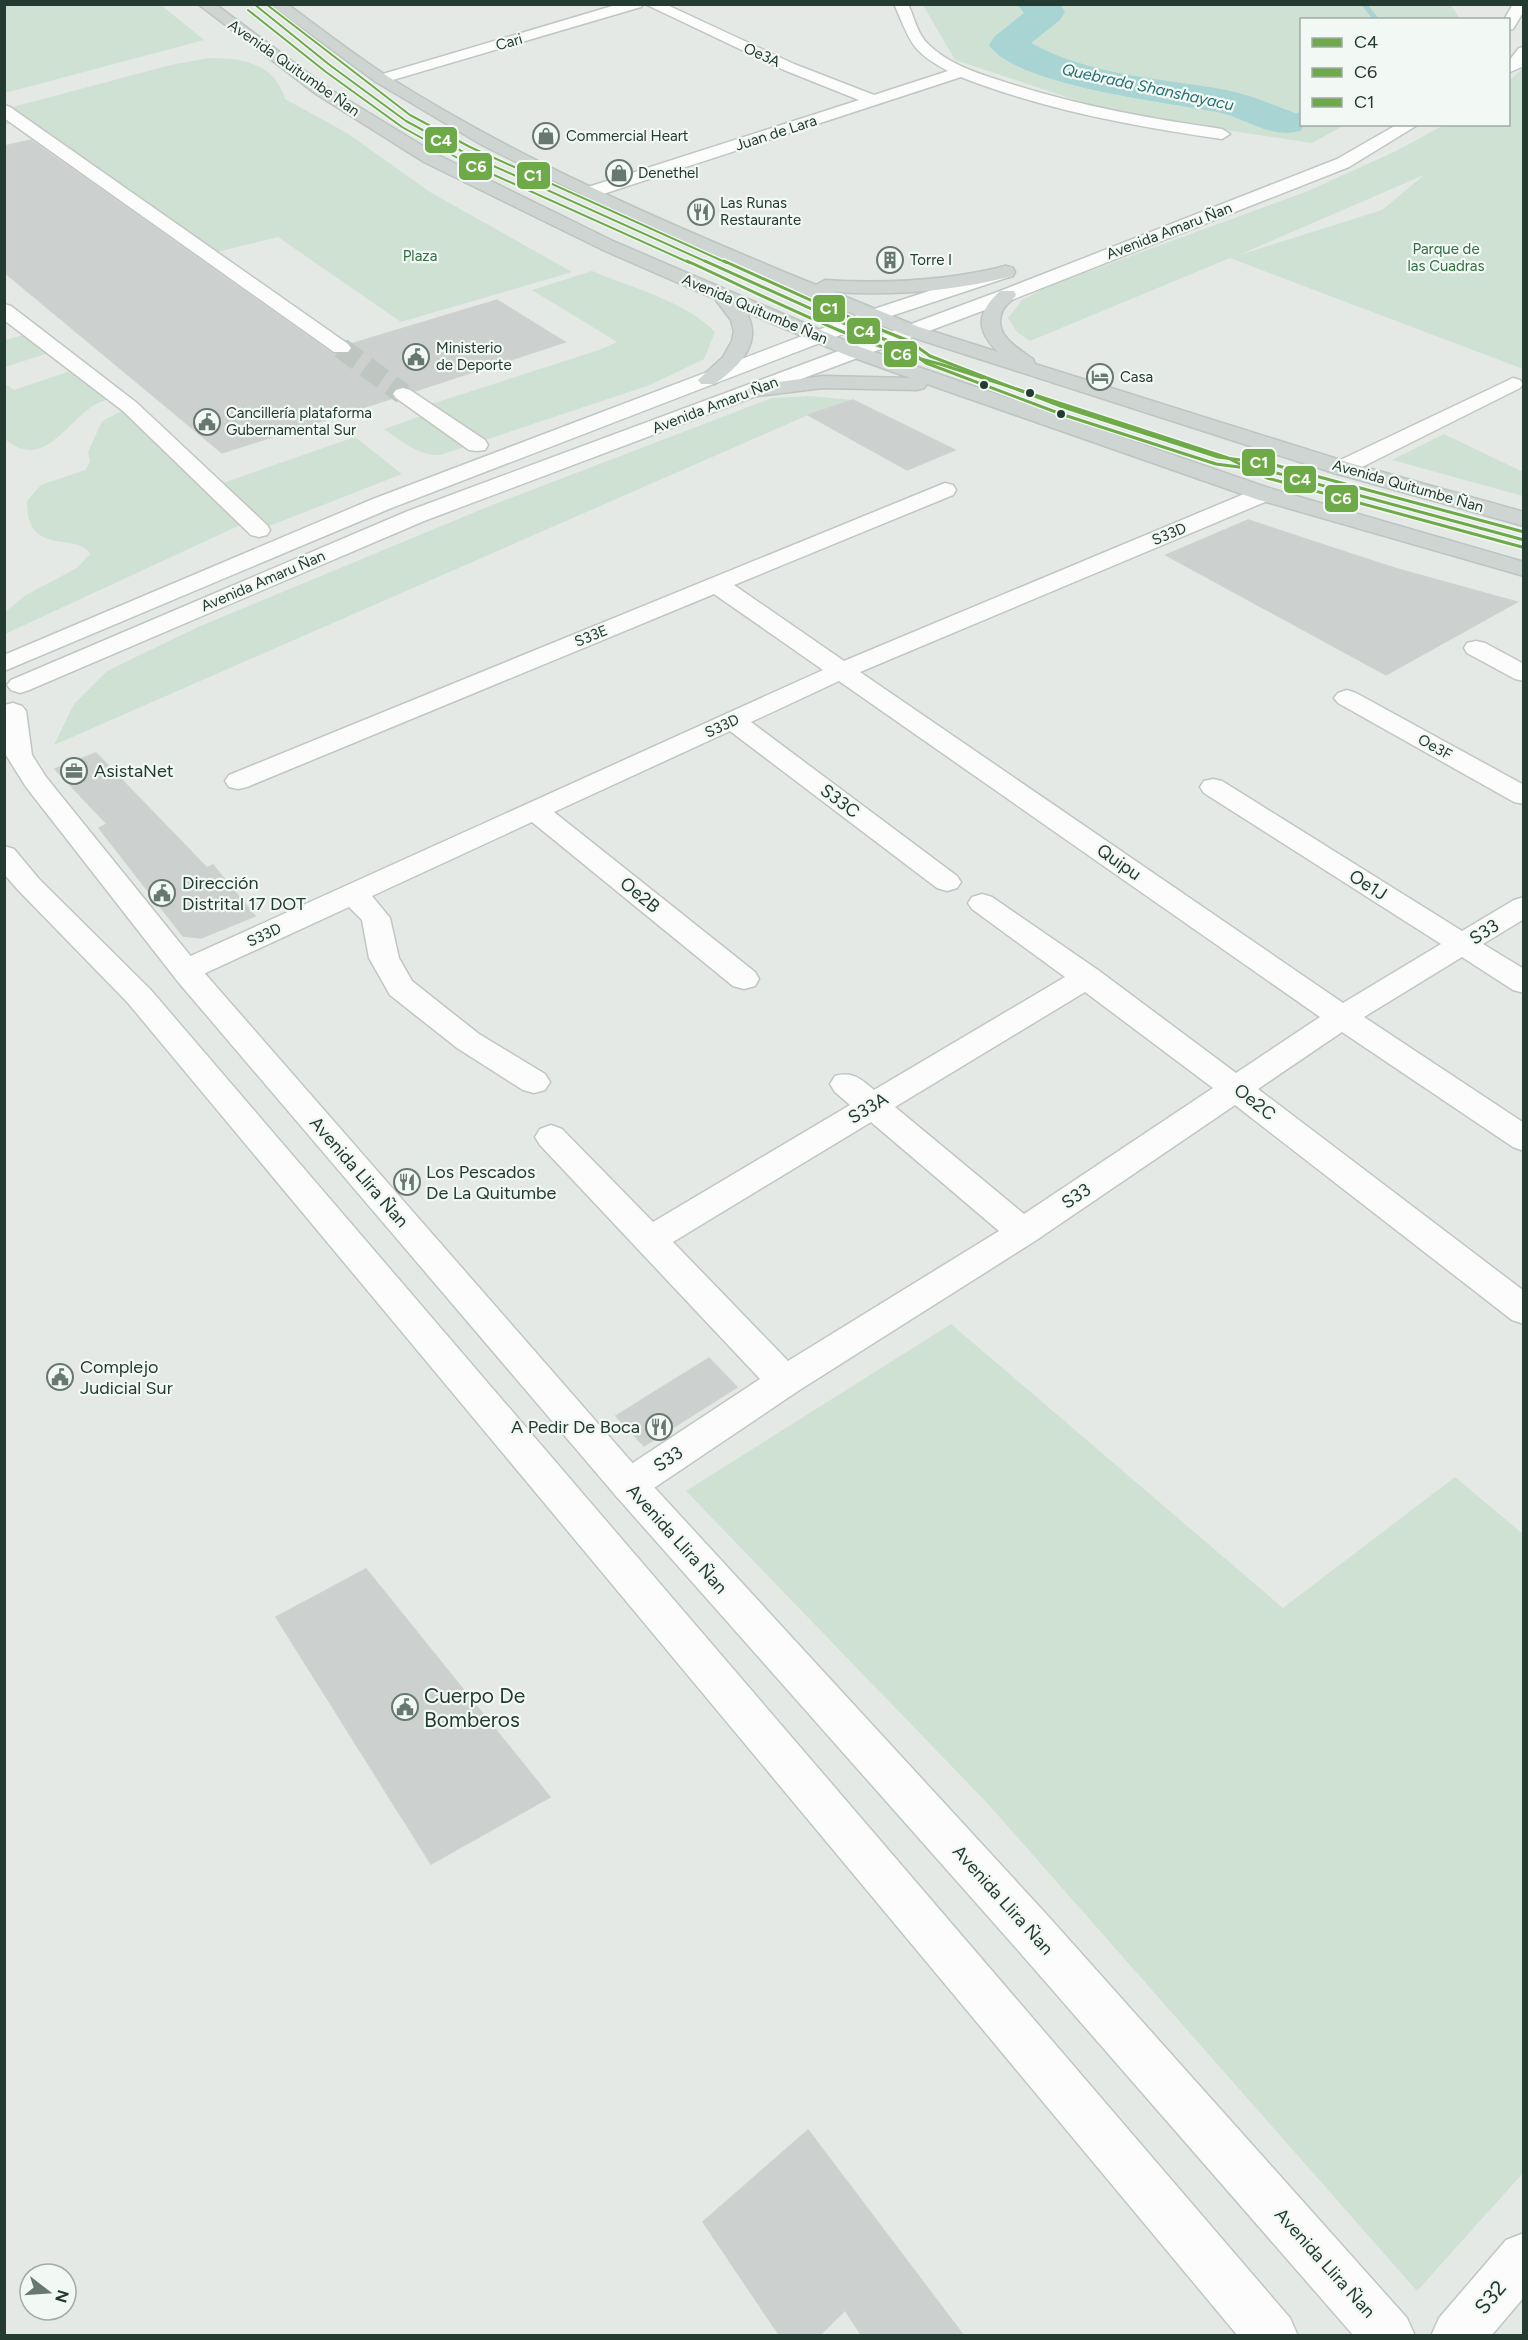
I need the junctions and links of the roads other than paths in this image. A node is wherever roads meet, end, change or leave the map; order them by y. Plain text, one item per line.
1 (205, 4) edge
2 (277, 4) edge
3 (636, 4) edge
4 (652, 4) edge
5 (902, 4) edge
6 (1520, 4) edge
7 (1510, 24) edge
8 (1524, 51) edge
9 (1510, 68) edge
10 (960, 72) junction
11 (381, 79) junction
12 (874, 100) junction
13 (4, 110) edge
14 (1408, 126) edge
15 (1222, 134) dead end
16 (591, 192) junction
17 (1026, 265) dead end
18 (1006, 272) junction
19 (790, 281) junction
20 (1007, 295) junction
21 (723, 296) junction
22 (4, 310) edge
23 (875, 315) junction
24 (912, 331) junction
25 (818, 337) junction
26 (341, 348) tunnel mouth
27 (853, 351) junction
28 (1037, 371) junction
29 (708, 380) junction
30 (1513, 384) dead end
31 (757, 390) junction
32 (403, 394) tunnel mouth
33 (980, 394) junction
34 (477, 445) dead end
35 (1342, 468) junction
36 (945, 490) dead end
37 (1264, 494) junction
38 (1524, 519) edge
39 (259, 530) dead end
40 (1524, 569) edge
41 (716, 584) junction
42 (1476, 648) dead end
43 (843, 670) junction
44 (1524, 674) edge
45 (9, 689) edge
46 (1347, 698) dead end
47 (734, 721) junction
48 (238, 781) dead end
49 (1213, 787) dead end
50 (1524, 796) edge
51 (535, 811) junction
52 (4, 855) edge
53 (947, 882) dead end
54 (354, 894) junction
55 (982, 903) dead end
56 (1524, 906) edge
57 (1464, 945) junction
58 (186, 970) junction
59 (1088, 977) junction
60 (744, 979) dead end
61 (1524, 982) edge
62 (1342, 1017) junction
63 (534, 1082) dead end
64 (846, 1084) dead end
65 (1236, 1087) junction
66 (873, 1106) junction
67 (550, 1137) dead end
68 (1524, 1139) edge
69 (1023, 1232) junction
70 (650, 1240) junction
71 (1524, 1310) edge
72 (785, 1381) junction
73 (629, 1485) junction
74 (1524, 2258) edge
75 (1232, 2286) junction
76 (1242, 2336) edge
77 (1272, 2336) edge
78 (1389, 2336) edge
79 (1457, 2336) edge

1 - 21 main road, Avenida Quitumbe Ñan
2 - 11 main road, Avenida Quitumbe Ñan
3 - 11 street, Cari
4 - 12 street, Oe3A
5 - 10 street
6 - 7 street
8 - 9 street
10 - 12 street, Juan de Lara
10 - 15 street
11 - 16 main road, Avenida Quitumbe Ñan
12 - 16 street, Juan de Lara
13 - 26 street
14 - 20 street, Avenida Amaru Ñan
16 - 19 main road, Avenida Quitumbe Ñan
17 - 18 street, Avenida Amaru Ñan
18 - 19 main road
18 - 23 street, Avenida Amaru Ñan
19 - 23 main road, Avenida Quitumbe Ñan
20 - 24 street, Avenida Amaru Ñan
20 - 28 main road
21 - 25 main road, Avenida Quitumbe Ñan
21 - 29 main road
22 - 39 street
23 - 24 main road, Avenida Quitumbe Ñan
23 - 25 street, Avenida Amaru Ñan
24 - 27 street, Avenida Amaru Ñan
24 - 28 main road, Avenida Quitumbe Ñan
25 - 27 main road, Avenida Quitumbe Ñan
25 - 29 street, Avenida Amaru Ñan
27 - 31 street, Avenida Amaru Ñan
27 - 33 main road, Avenida Quitumbe Ñan
28 - 35 main road, Avenida Quitumbe Ñan
29 - 45 street, Avenida Amaru Ñan
30 - 35 street
31 - 33 main road
31 - 45 street, Avenida Amaru Ñan
32 - 34 street
33 - 37 main road, Avenida Quitumbe Ñan
35 - 38 main road, Avenida Quitumbe Ñan
36 - 41 street, S33E
37 - 40 main road, Avenida Quitumbe Ñan
37 - 43 street, S33D
41 - 43 street, Quipu
41 - 48 street, S33E
42 - 44 street
43 - 47 street, S33D
43 - 62 street, Quipu
45 - 58 street, Avenida Llira Ñan
46 - 50 street, Oe3F
47 - 51 street, S33D
47 - 53 street, S33C
49 - 57 street, Oe1J
51 - 54 street, S33D
51 - 60 street, Oe2B
52 - 75 street
54 - 58 street, S33D
54 - 63 street
55 - 59 street, Oe2C
56 - 57 street, S33
57 - 61 street, Oe1J
57 - 62 street, S33
58 - 73 street, Avenida Llira Ñan
59 - 65 street, Oe2C
59 - 66 street, S33A
62 - 65 street, S33
62 - 68 street, Quipu
64 - 66 street
65 - 69 street, S33
65 - 71 street, Oe2C
66 - 69 street
66 - 70 street, S33A
67 - 70 street
69 - 72 street, S33
70 - 72 street
72 - 73 street, S33
73 - 78 street, Avenida Llira Ñan
74 - 79 street, S32
75 - 76 street
75 - 77 street

